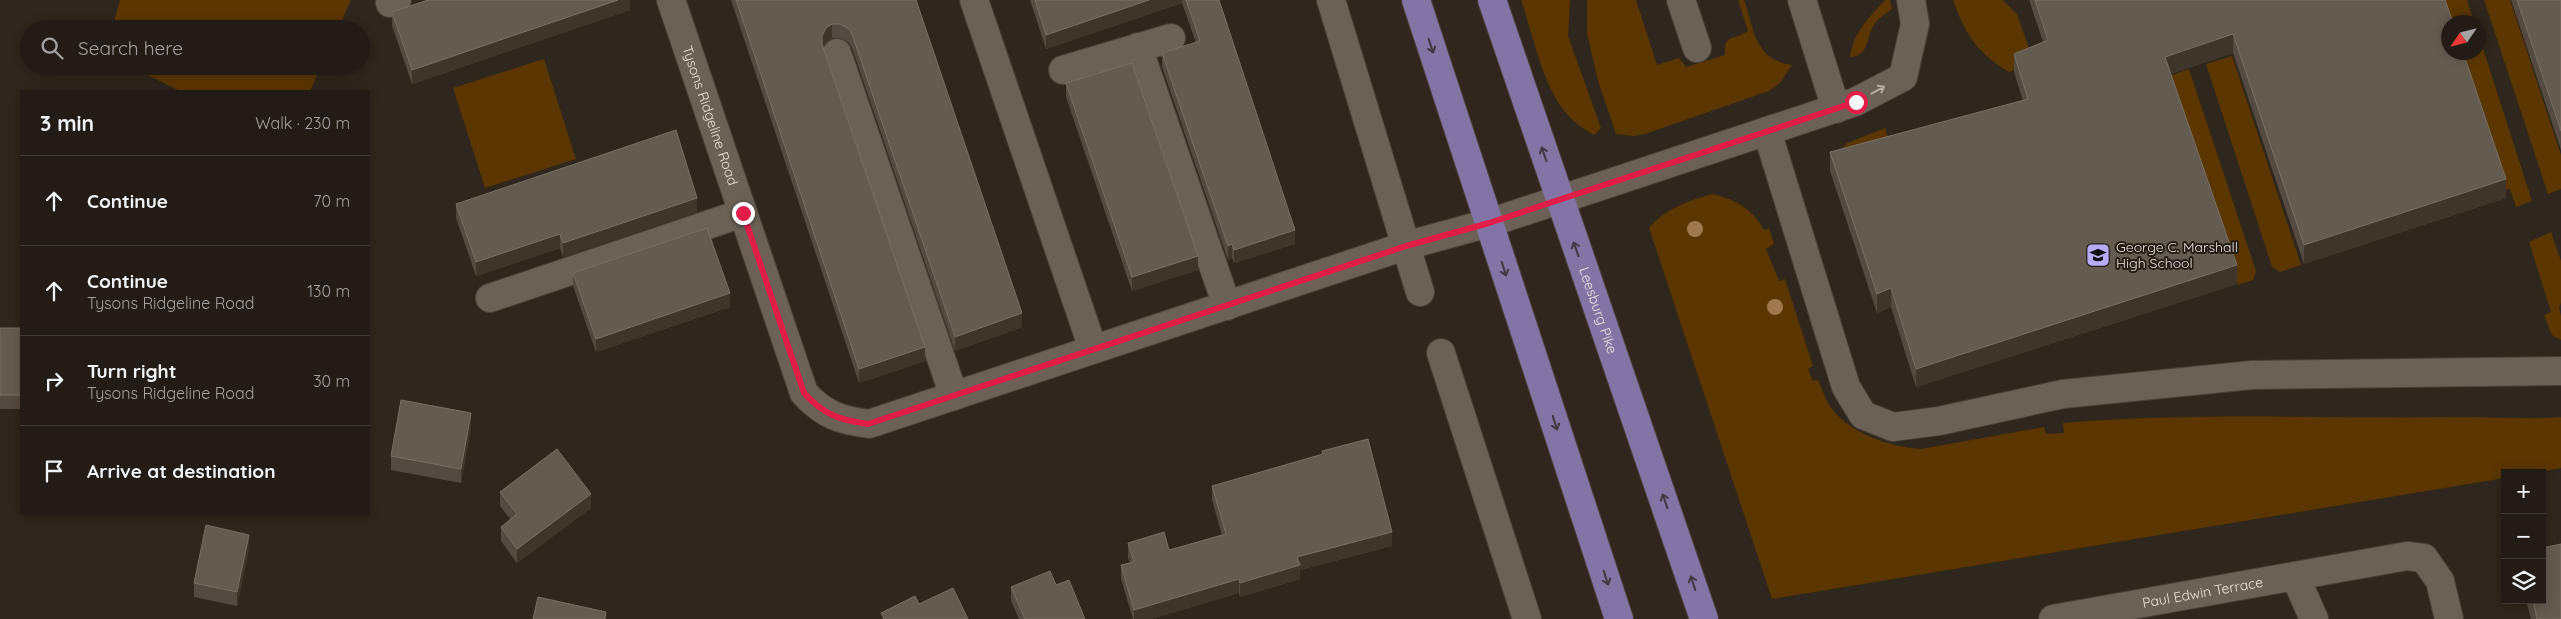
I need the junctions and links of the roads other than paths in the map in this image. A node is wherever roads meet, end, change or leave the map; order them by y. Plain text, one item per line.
1 (671, 0) edge
2 (974, 0) edge
3 (1331, 0) edge
4 (1416, 0) edge
5 (1492, 0) edge
6 (1680, 0) edge
7 (1802, 0) edge
8 (1911, 0) edge
9 (1171, 38) dead end
10 (1138, 47) junction
11 (1697, 48) dead end
12 (837, 53) dead end
13 (1063, 70) dead end
14 (1836, 109) junction
15 (1767, 131) junction
16 (1559, 200) junction
17 (743, 213) junction
18 (1489, 223) junction
19 (1406, 246) junction
20 (1420, 292) dead end
21 (490, 298) dead end
22 (1227, 306) junction
23 (1093, 349) junction
24 (1440, 354) dead end
25 (2561, 371) edge
26 (954, 396) junction
27 (2295, 576) junction
28 (1518, 617) edge
29 (1619, 619) edge
30 (1704, 619) edge
31 (2053, 619) edge
32 (2314, 619) edge
33 (2449, 619) edge

1 - 17 street, Tysons Ridgeline Road
2 - 23 street
3 - 19 street
4 -> 18 main road
16 -> 5 main road, Leesburg Pike
6 - 11 street
7 - 14 street
14 -> 8 street, Tysons Ridgeline Road
9 - 10 street
10 - 13 street
10 - 22 street
12 - 26 street
14 - 15 street, Tysons Ridgeline Road
15 - 16 street, Tysons Ridgeline Road
15 - 25 street
16 - 18 street, Tysons Ridgeline Road
30 -> 16 main road, Leesburg Pike
17 - 21 street
17 - 26 street, Tysons Ridgeline Road
18 - 19 street, Tysons Ridgeline Road
18 -> 29 main road
19 - 20 street
19 - 22 street, Tysons Ridgeline Road
22 - 23 street, Tysons Ridgeline Road
23 - 26 street, Tysons Ridgeline Road
24 - 28 street
27 - 31 street, Paul Edwin Terrace
27 - 32 street
27 - 33 street, Paul Edwin Terrace

